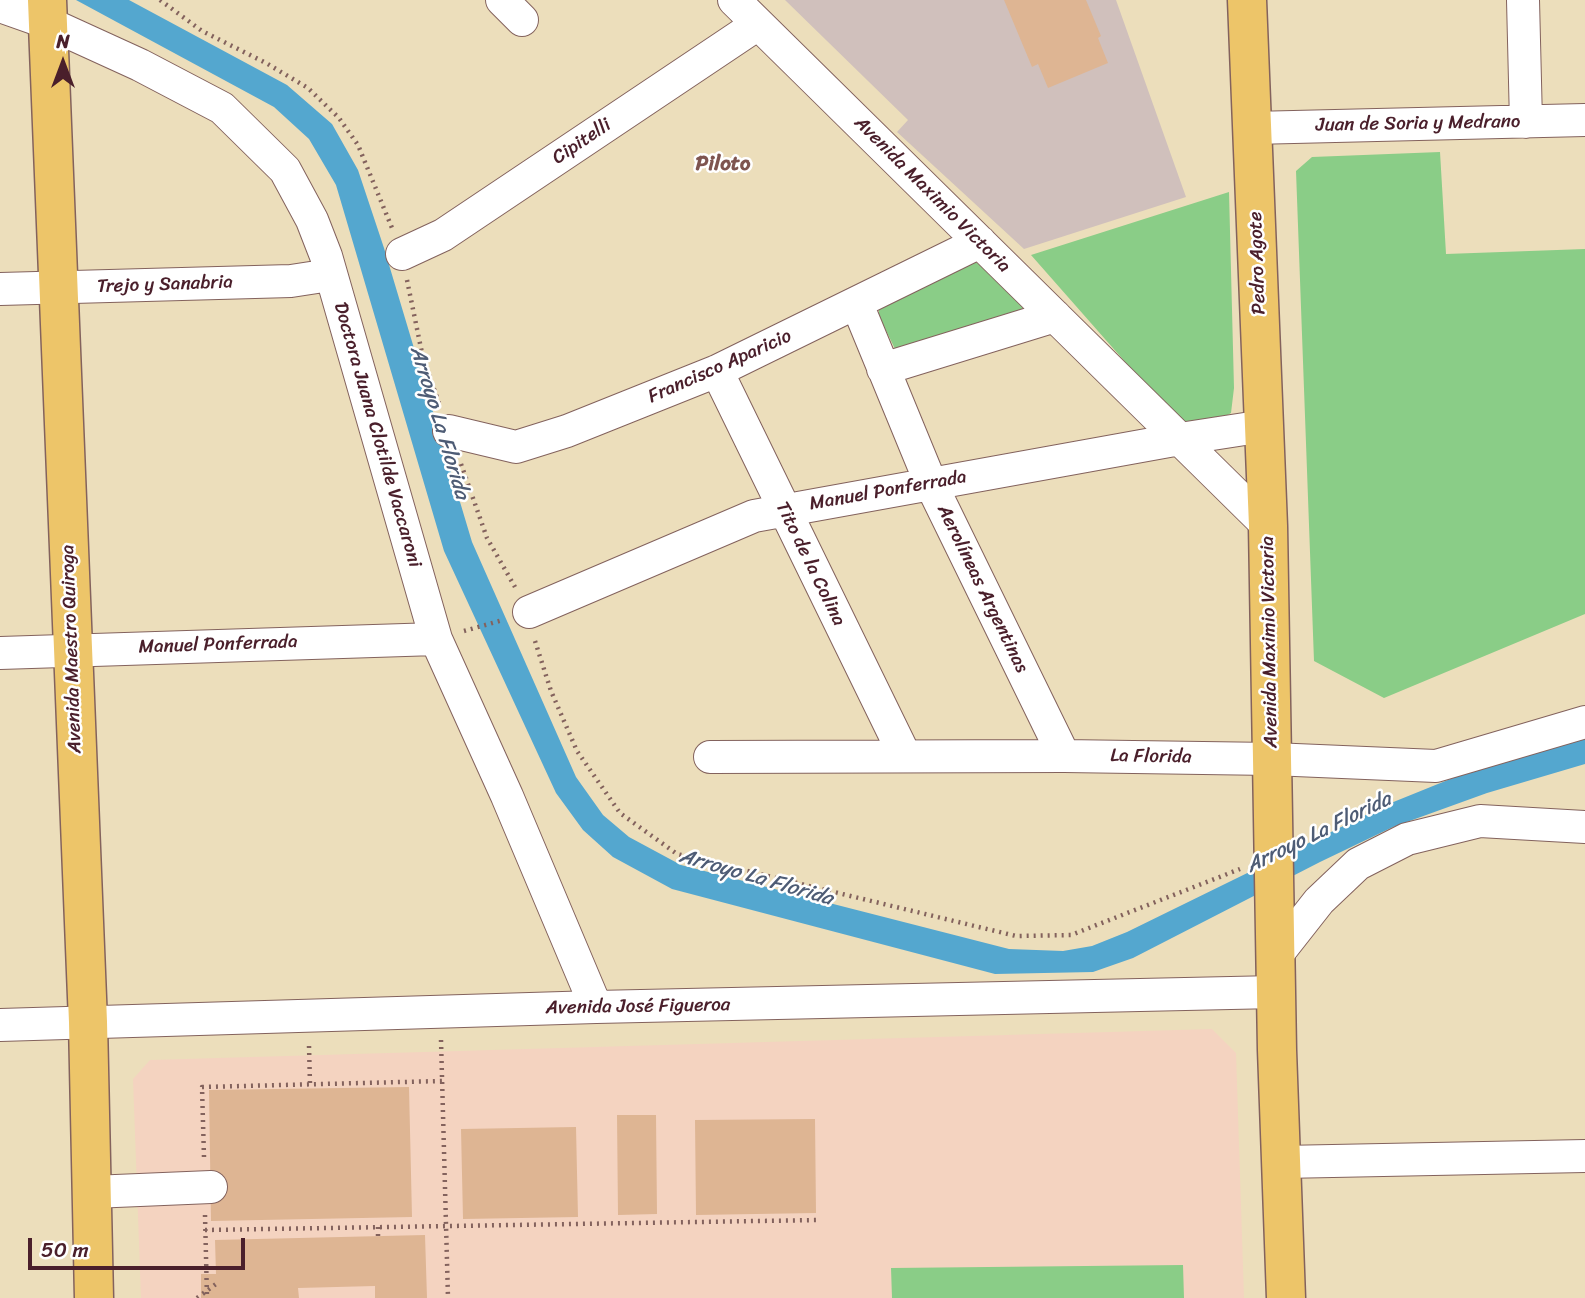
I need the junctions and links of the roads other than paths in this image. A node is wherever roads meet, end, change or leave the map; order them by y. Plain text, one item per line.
1 (734, 0) edge
2 (1247, 0) edge
3 (1523, 0) edge
4 (0, 6) edge
5 (47, 11) edge
6 (758, 23) junction
7 (1585, 121) edge
8 (1526, 122) junction
9 (1252, 128) junction
10 (980, 242) junction
11 (402, 254) dead end
12 (330, 275) junction
13 (59, 288) junction
14 (0, 289) edge
15 (857, 304) junction
16 (1055, 316) junction
17 (883, 369) junction
18 (717, 371) junction
19 (1264, 426) junction
20 (449, 431) dead end
21 (1180, 439) junction
22 (931, 484) junction
23 (783, 510) junction
24 (1268, 526) junction
25 (529, 612) road end
26 (436, 639) junction
27 (72, 650) junction
28 (0, 653) edge
29 (1585, 722) edge
30 (1064, 756) junction
31 (710, 757) dead end
32 (905, 757) junction
33 (1272, 759) junction
34 (1585, 827) edge
35 (1276, 974) junction
36 (596, 1007) junction
37 (88, 1022) junction
38 (0, 1025) edge
39 (1585, 1156) edge
40 (1282, 1162) junction
41 (208, 1187) road end
42 (92, 1192) junction
43 (94, 1298) edge
44 (1286, 1298) edge

1 - 6 street, Avenida Maximio Victoria
2 - 9 main road, Pedro Agote
3 - 8 street
4 - 5 street, Doctora Juana Clotilde Vaccaroni
5 - 12 street, Doctora Juana Clotilde Vaccaroni
5 - 13 main road, Avenida Maestro Quiroga
6 - 10 street, Avenida Maximio Victoria
6 - 11 street, Cipitelli
7 - 8 street, Juan de Soria y Medrano
8 - 9 street, Juan de Soria y Medrano
9 - 19 main road, Pedro Agote
10 - 15 street, Francisco Aparicio
10 - 16 street, Avenida Maximio Victoria
12 - 13 street, Trejo y Sanabria
12 - 26 street, Doctora Juana Clotilde Vaccaroni
13 - 14 street, Trejo y Sanabria
13 - 27 main road, Avenida Maestro Quiroga
15 - 17 street, Aerolíneas Argentinas
15 - 18 street, Francisco Aparicio
16 - 17 street
16 - 21 street, Avenida Maximio Victoria
17 - 22 street, Aerolíneas Argentinas
18 - 20 street, Francisco Aparicio
18 - 23 street, Tito de la Colina
19 - 21 street, Manuel Ponferrada
19 - 24 main road, Pedro Agote
21 - 22 street, Manuel Ponferrada
21 - 24 street, Avenida Maximio Victoria
22 - 23 street, Manuel Ponferrada
22 - 30 street, Aerolíneas Argentinas
23 - 25 street, Manuel Ponferrada
23 - 32 street, Tito de la Colina
24 - 33 main road, Avenida Maximio Victoria
26 - 27 street, Manuel Ponferrada
26 - 36 street, Doctora Juana Clotilde Vaccaroni
27 - 28 street, Manuel Ponferrada
27 - 37 main road, Avenida Maestro Quiroga
29 - 33 street, La Florida
30 - 32 street, La Florida
30 - 33 street, La Florida
31 - 32 street, La Florida
33 - 35 main road, Avenida Maximio Victoria
34 - 35 street
35 - 36 street, Avenida José Figueroa
35 - 40 main road, Avenida Maximio Victoria
36 - 37 street, Avenida José Figueroa
37 - 38 street, Avenida José Figueroa
37 - 42 main road, Avenida Maestro Quiroga
39 - 40 street
40 - 44 main road, Avenida Maximio Victoria
41 - 42 street
42 - 43 main road, Avenida Maestro Quiroga

